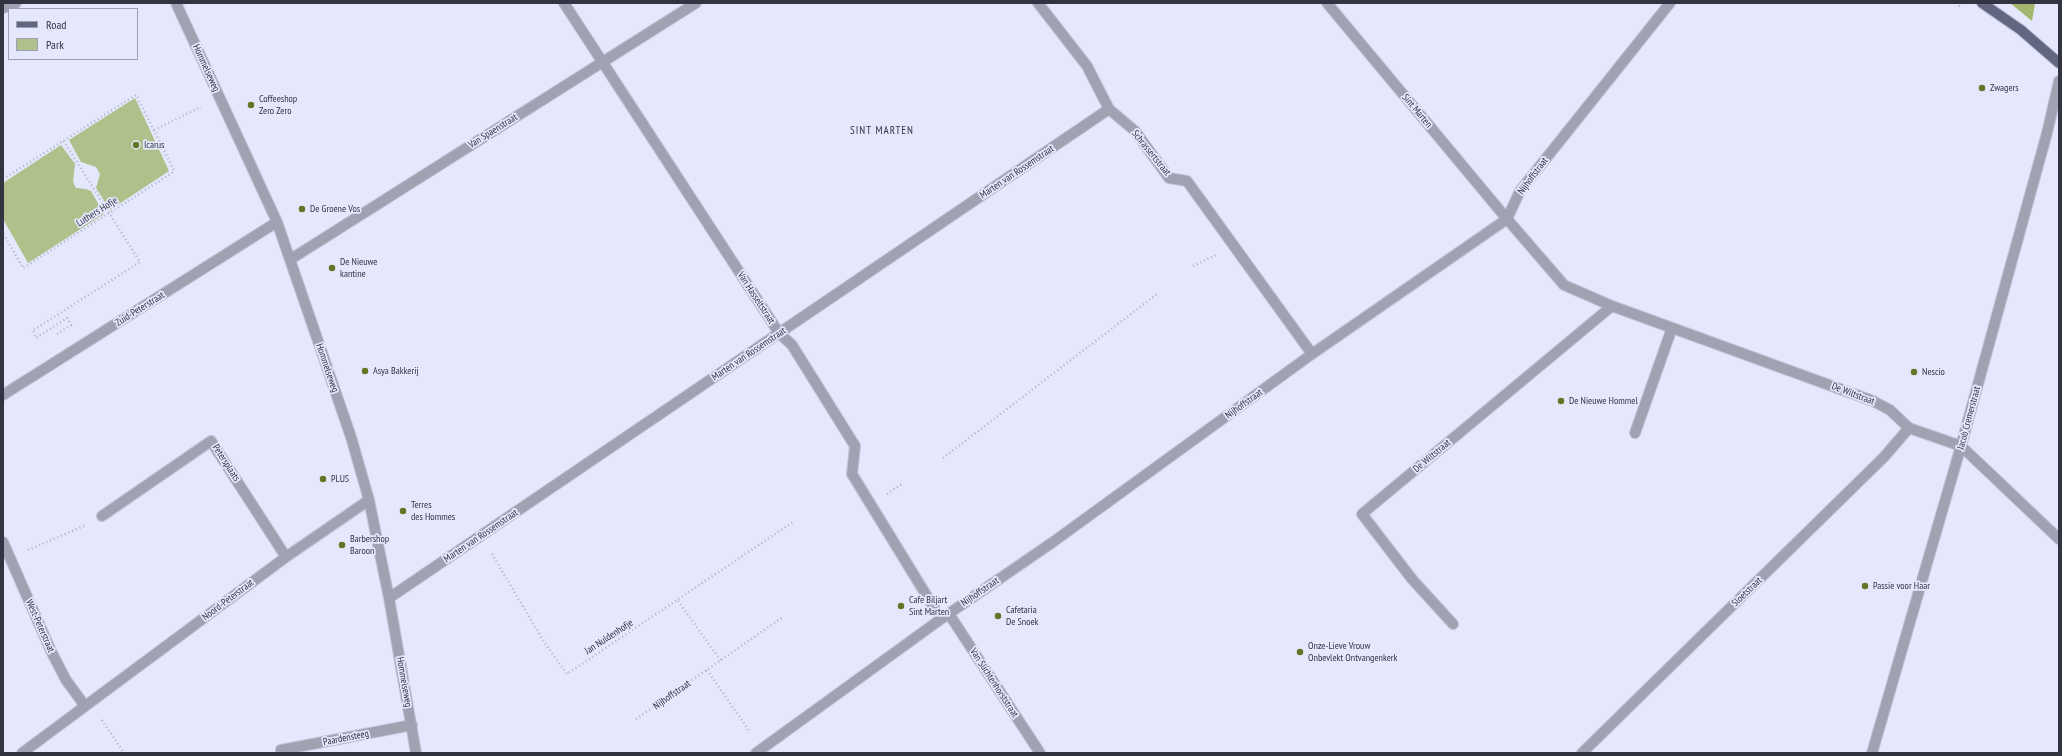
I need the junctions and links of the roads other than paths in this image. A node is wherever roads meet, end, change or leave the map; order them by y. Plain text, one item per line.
1 (16, 3) edge
2 (176, 3) edge
3 (564, 3) edge
4 (696, 3) edge
5 (1038, 3) edge
6 (1327, 3) edge
7 (1670, 3) edge
8 (1982, 3) edge
9 (3, 8) edge
10 (602, 62) junction
11 (2059, 63) edge
12 (2059, 81) edge
13 (1109, 109) junction
14 (1506, 219) junction
15 (277, 222) junction
16 (291, 259) junction
17 (1612, 306) junction
18 (1672, 328) junction
19 (779, 334) junction
20 (1312, 354) junction
21 (3, 396) edge
22 (1909, 428) junction
23 (1635, 433) dead end
24 (1961, 446) junction
25 (369, 500) junction
26 (102, 516) road end
27 (2059, 539) edge
28 (3, 542) edge
29 (286, 557) junction
30 (389, 598) junction
31 (945, 616) junction
32 (1453, 624) dead end
33 (88, 704) junction
34 (412, 725) junction
35 (281, 751) edge
36 (759, 751) edge
37 (22, 753) edge
38 (416, 753) edge
39 (1040, 753) edge
40 (1582, 753) edge
41 (1872, 753) edge

1 - 9 street
2 - 15 street, Hommelseweg
3 - 10 street, Van Hasseltstraat
4 - 10 street, Van Spaenstraat
5 - 13 street, Schrassertstraat
6 - 14 street, Sint Marten
7 - 14 street, Nijhoffstraat
8 - 11 main road
10 - 16 street, Van Spaenstraat
10 - 19 street, Van Hasseltstraat
12 - 24 street, Jacob Cremerstraat
13 - 19 street, Marten van Rossemstraat
13 - 20 street, Schrassertstraat
14 - 17 street, De Wiltstraat
14 - 20 street, Nijhoffstraat
15 - 16 street, Hommelseweg
15 - 21 street, Zuid-Peterstraat
16 - 25 street, Hommelseweg
17 - 18 street, De Wiltstraat
17 - 32 street, De Wiltstraat
18 - 22 street, De Wiltstraat
18 - 23 street
19 - 30 street, Marten van Rossemstraat
19 - 31 street, Van Hasseltstraat
20 - 31 street, Nijhoffstraat
22 - 24 street, De Wiltstraat
22 - 40 street, Sloetstraat
24 - 27 street, De Wiltstraat
24 - 41 street, Jacob Cremerstraat
25 - 29 street, Noord-Peterstraat
25 - 30 street, Hommelseweg
26 - 29 street, Petersplaats
28 - 33 street, West-Peterstraat
29 - 33 street, Noord-Peterstraat
30 - 34 street, Hommelseweg
31 - 36 street, Nijhoffstraat
31 - 39 street, Van Slichtenhorststraat
33 - 37 street, Noord-Peterstraat
34 - 35 street, Paardensteeg
34 - 38 street, Hommelseweg

